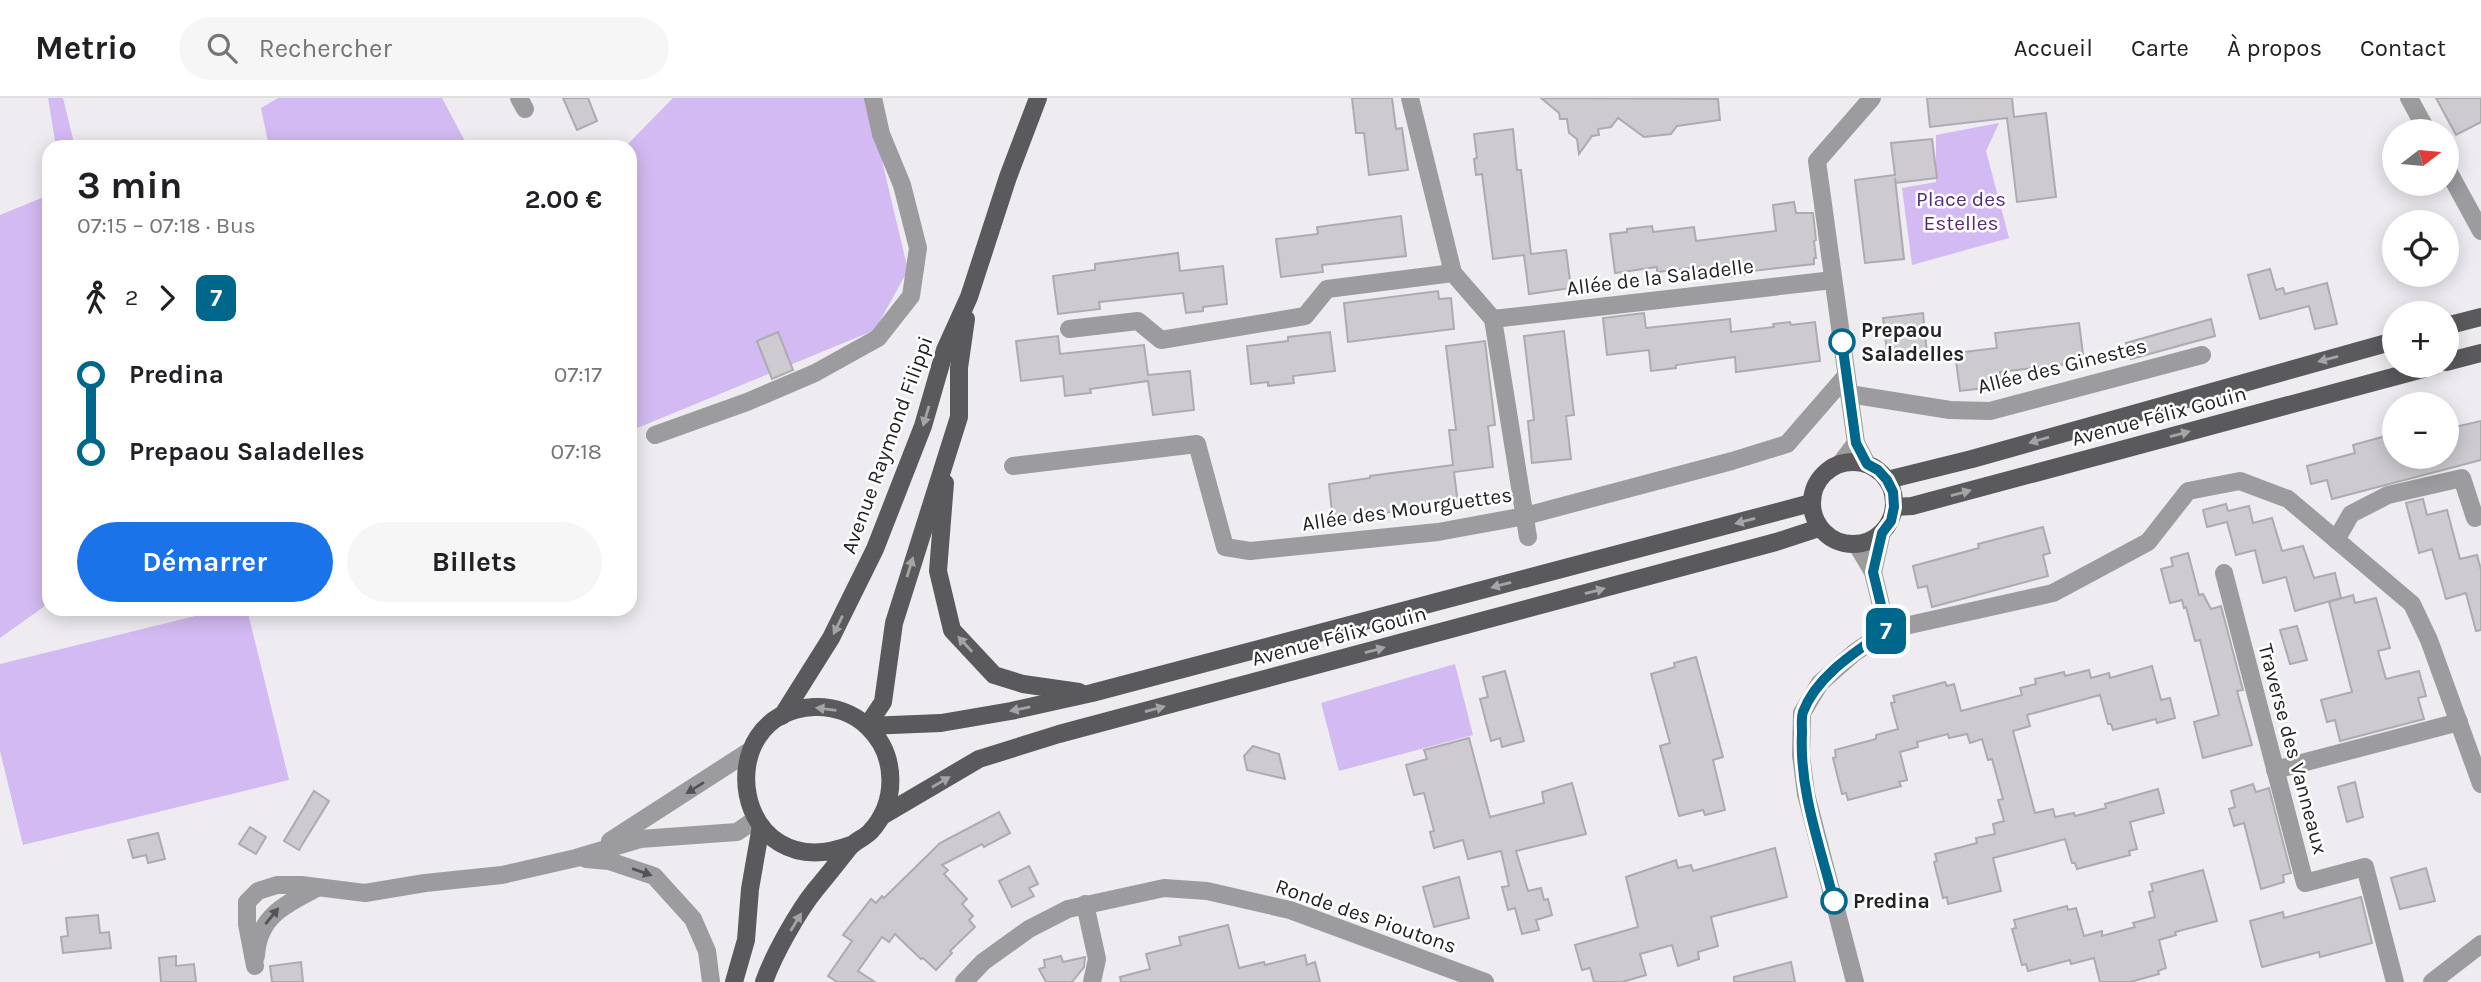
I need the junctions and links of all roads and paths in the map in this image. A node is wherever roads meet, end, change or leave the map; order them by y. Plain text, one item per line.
1 (873, 98) edge
2 (1038, 98) edge
3 (1410, 98) edge
4 (1872, 98) edge
5 (2409, 98) edge
6 (2420, 119) edge
7 (2459, 191) edge
8 (2481, 231) edge
9 (1453, 273) junction
10 (1833, 280) junction
11 (969, 297) junction
12 (2481, 317) edge
13 (1493, 320) junction
14 (2459, 323) edge
15 (1069, 329) dead end
16 (2382, 344) edge
17 (2481, 353) edge
18 (2202, 355) dead end
19 (2459, 359) edge
20 (2389, 378) edge
21 (1847, 385) junction
22 (655, 435) dead end
23 (1856, 443) junction
24 (946, 462) junction
25 (1841, 463) junction
26 (1867, 464) junction
27 (1013, 466) dead end
28 (1887, 480) junction
29 (1811, 503) junction
30 (1894, 507) junction
31 (1525, 516) junction
32 (2475, 518) dead end
33 (1819, 528) junction
34 (1882, 533) junction
35 (1528, 537) dead end
36 (2336, 540) junction
37 (1857, 545) junction
38 (1873, 572) junction
39 (2224, 573) dead end
40 (1887, 630) junction
41 (1092, 693) junction
42 (782, 716) junction
43 (2459, 722) junction
44 (867, 726) junction
45 (751, 750) junction
46 (2275, 770) junction
47 (2481, 784) edge
48 (882, 816) junction
49 (758, 822) junction
50 (851, 845) junction
51 (576, 858) junction
52 (317, 888) junction
53 (1085, 904) junction
54 (2481, 944) edge
55 (711, 982) edge
56 (734, 982) edge
57 (764, 982) edge
58 (964, 982) edge
59 (1092, 982) edge
60 (1485, 982) edge
61 (1855, 982) edge
62 (2395, 982) edge
63 (2432, 982) edge

1 - 22 street
2 - 11 main road, Avenue Raymond Filippi
3 - 9 street
4 - 10 street
5 - 6 street
7 - 8 street
9 - 13 street
9 - 15 street
10 - 13 street, Allée de la Saladelle
10 - 21 street
11 - 24 main road, Avenue Raymond Filippi
11 -> 42 main road, Avenue Raymond Filippi
12 - 14 main road
13 - 31 street
16 -> 28 main road, Avenue Félix Gouin
17 - 19 main road
18 - 21 street, Allée des Ginestes
30 -> 20 main road, Avenue Félix Gouin
21 - 23 street
21 - 31 street, Allée des Mourguettes
23 - 25 street
23 - 26 street
41 -> 24 main road, Avenue Raymond Filippi
44 -> 24 main road, Avenue Raymond Filippi
25 - 26 main road
25 - 29 main road
26 - 28 main road
27 - 31 street, Allée des Mourguettes
28 - 30 main road
29 - 33 main road
29 -> 41 main road, Avenue Félix Gouin
30 - 34 main road
31 - 35 street
32 - 36 street
33 - 37 main road
48 -> 33 main road, Avenue Félix Gouin
34 - 37 main road
34 - 38 street
36 - 40 street
36 - 43 street
37 - 38 street
38 - 40 street
39 - 46 street, Traverse des Vanneaux
40 - 61 street
41 -> 44 main road, Avenue Félix Gouin
44 -> 42 main road
42 - 45 main road
43 - 46 street
43 - 47 street
44 - 48 main road
45 - 49 main road
45 -> 51 street
46 - 62 street, Traverse des Vanneaux
48 - 50 main road, Avenue Félix Gouin
49 - 50 main road
49 - 51 street
49 - 56 main road
57 -> 50 main road, Avenue Félix Gouin
51 - 52 street
51 -> 55 street
52 -> 52 street
53 - 58 street, Ronde des Pioutons
53 - 59 street
53 - 60 street, Ronde des Pioutons
54 - 63 street

